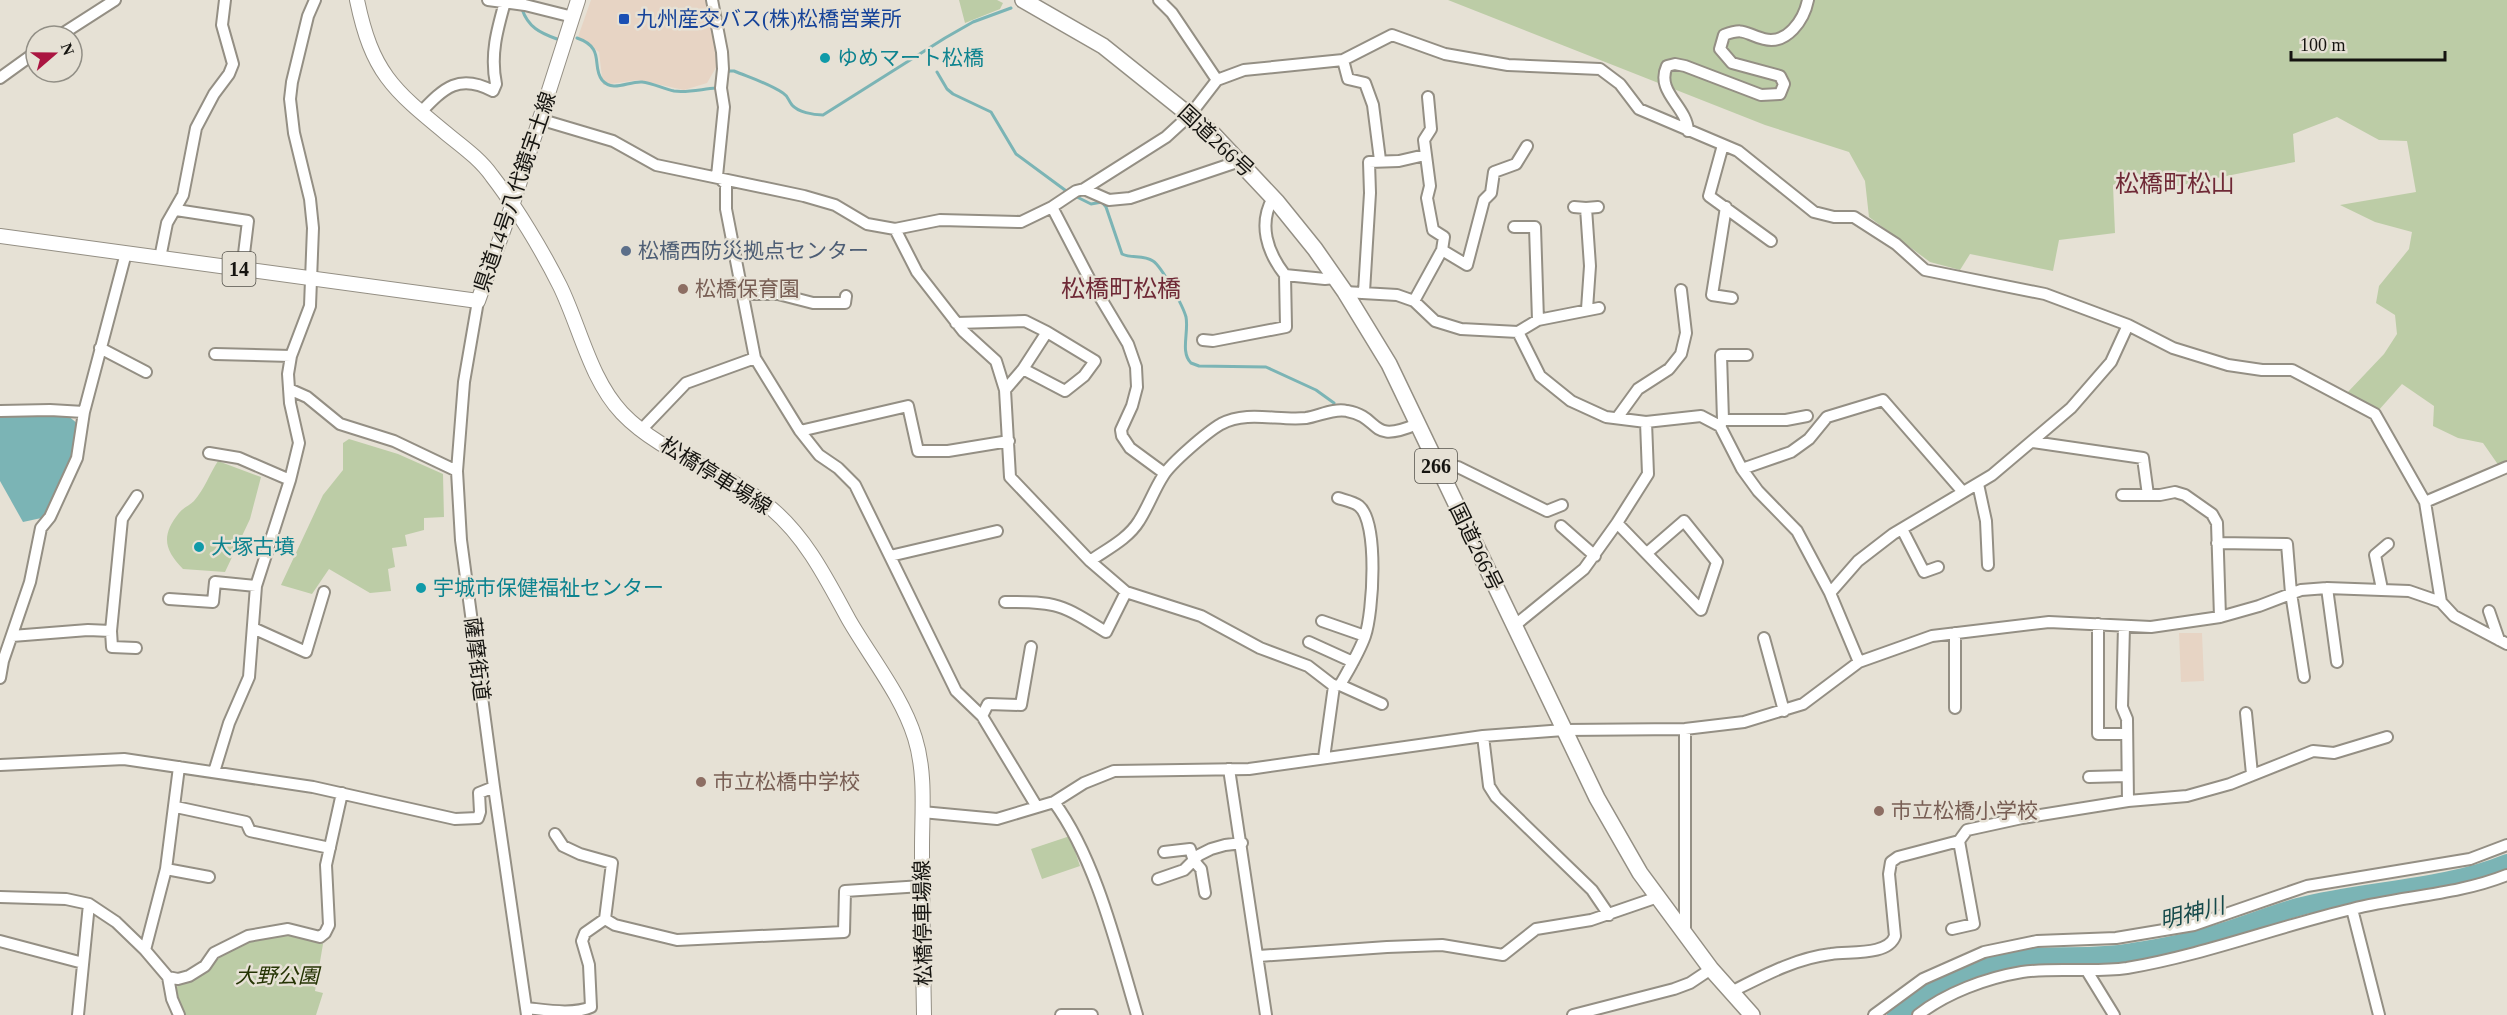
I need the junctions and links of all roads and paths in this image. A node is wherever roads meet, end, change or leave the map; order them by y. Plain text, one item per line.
1 (115, 0) edge
2 (225, 0) edge
3 (315, 0) edge
4 (357, 0) edge
5 (488, 0) edge
6 (578, 0) edge
7 (712, 0) edge
8 (1023, 0) edge
9 (1159, 0) edge
10 (1808, 0) edge
11 (514, 3) edge
12 (573, 17) junction
13 (78, 24) edge
14 (1343, 60) junction
15 (24, 61) edge
16 (0, 78) edge
17 (1217, 80) junction
18 (1428, 98) dead end
19 (421, 112) junction
20 (1190, 115) junction
21 (539, 119) junction
22 (1688, 131) junction
23 (1527, 146) dead end
24 (1724, 146) junction
25 (1425, 155) junction
26 (1380, 160) junction
27 (1240, 161) junction
28 (717, 176) junction
29 (1075, 192) junction
30 (1273, 198) junction
31 (512, 206) junction
32 (1052, 207) junction
33 (1574, 207) dead end
34 (1598, 207) dead end
35 (1726, 207) junction
36 (1586, 208) junction
37 (176, 210) junction
38 (1514, 227) dead end
39 (895, 230) junction
40 (0, 236) edge
41 (1772, 241) dead end
42 (1442, 250) junction
43 (126, 253) junction
44 (160, 258) junction
45 (242, 270) junction
46 (1285, 274) junction
47 (312, 278) junction
48 (1335, 278) junction
49 (1681, 290) dead end
50 (1345, 292) junction
51 (1364, 292) junction
52 (744, 294) junction
53 (846, 296) dead end
54 (1732, 298) dead end
55 (478, 302) junction
56 (1414, 302) junction
57 (1538, 320) junction
58 (956, 323) junction
59 (2128, 325) junction
60 (1047, 332) junction
61 (1518, 332) junction
62 (1203, 340) dead end
63 (100, 348) junction
64 (215, 354) dead end
65 (1747, 355) dead end
66 (291, 356) junction
67 (755, 358) junction
68 (1023, 369) junction
69 (146, 372) dead end
70 (289, 389) junction
71 (1005, 390) junction
72 (0, 411) edge
73 (84, 412) junction
74 (1807, 416) dead end
75 (1617, 418) junction
76 (1646, 422) junction
77 (1721, 423) junction
78 (1417, 424) junction
79 (642, 429) junction
80 (800, 431) junction
81 (1009, 441) junction
82 (2033, 442) junction
83 (209, 453) dead end
84 (2507, 468) edge
85 (1437, 469) junction
86 (1742, 469) junction
87 (457, 471) junction
88 (1164, 473) junction
89 (290, 480) junction
90 (1978, 484) junction
91 (1963, 492) junction
92 (2122, 495) dead end
93 (2148, 495) junction
94 (137, 496) dead end
95 (1338, 498) dead end
96 (2425, 502) junction
97 (1562, 505) dead end
98 (1617, 523) junction
99 (1561, 526) dead end
100 (1902, 529) junction
101 (997, 531) dead end
102 (2217, 543) junction
103 (2388, 544) dead end
104 (1647, 554) junction
105 (890, 556) junction
106 (1595, 556) junction
107 (1090, 561) junction
108 (1988, 565) dead end
109 (1938, 567) dead end
110 (255, 586) junction
111 (2327, 588) junction
112 (2382, 590) junction
113 (324, 592) dead end
114 (1126, 592) junction
115 (1830, 592) junction
116 (2291, 593) junction
117 (169, 599) dead end
118 (1005, 602) dead end
119 (2441, 602) junction
120 (2489, 611) dead end
121 (2220, 617) junction
122 (1322, 621) dead end
123 (2098, 624) junction
124 (1514, 626) junction
125 (2124, 626) junction
126 (253, 628) junction
127 (111, 631) junction
128 (1955, 633) junction
129 (12, 636) junction
130 (1365, 636) junction
131 (1764, 638) dead end
132 (1309, 642) dead end
133 (2503, 642) edge
134 (1031, 647) dead end
135 (136, 648) dead end
136 (1353, 662) junction
137 (1859, 662) junction
138 (2337, 662) dead end
139 (2304, 677) dead end
140 (0, 678) edge
141 (1337, 686) junction
142 (1382, 704) dead end
143 (1955, 708) dead end
144 (1785, 711) junction
145 (2246, 713) dead end
146 (982, 716) junction
147 (1685, 729) junction
148 (1564, 730) junction
149 (2127, 734) junction
150 (1483, 735) junction
151 (2387, 737) dead end
152 (1324, 758) junction
153 (0, 765) edge
154 (179, 767) junction
155 (1229, 769) junction
156 (214, 772) junction
157 (2252, 774) junction
158 (2127, 776) junction
159 (2089, 777) dead end
160 (494, 787) junction
161 (342, 793) junction
162 (2128, 801) junction
163 (1054, 802) junction
164 (176, 807) junction
165 (1037, 807) junction
166 (922, 812) junction
167 (555, 834) dead end
168 (1959, 841) junction
169 (1242, 843) junction
170 (2507, 845) edge
171 (330, 848) junction
172 (1164, 852) dead end
173 (1194, 861) junction
174 (166, 869) junction
175 (2507, 875) edge
176 (209, 877) dead end
177 (1158, 879) dead end
178 (922, 886) junction
179 (1205, 893) dead end
180 (0, 897) edge
181 (1658, 897) junction
182 (90, 904) junction
183 (2352, 909) junction
184 (1609, 915) junction
185 (605, 919) junction
186 (1952, 929) dead end
187 (1685, 934) junction
188 (0, 941) edge
189 (145, 950) junction
190 (1259, 956) junction
191 (83, 963) junction
192 (1711, 969) junction
193 (2087, 971) junction
194 (168, 977) junction
195 (1731, 992) junction
196 (527, 1012) edge
197 (78, 1015) edge
198 (180, 1015) edge
199 (924, 1015) edge
200 (1061, 1015) edge
201 (1092, 1015) edge
202 (1137, 1015) edge
203 (1266, 1015) edge
204 (1573, 1015) edge
205 (1752, 1015) edge
206 (1874, 1015) edge
207 (1918, 1015) edge
208 (2114, 1015) edge
209 (2379, 1015) edge

1 - 13 street
2 - 37 street
3 - 47 street
4 - 19 main road, 松橋停車場線
5 - 11 street
6 - 12 main road, 県道14号八代鏡宇土線
7 - 28 street
8 - 20 highway, 国道266号 / 266
9 - 17 street
10 - 22 street
11 - 12 street
11 - 19 street
12 - 21 main road, 県道14号八代鏡宇土線
14 - 17 street
14 - 22 street
14 - 26 street
15 - 16 street
17 - 20 street
18 - 25 street
19 - 31 main road, 松橋停車場線
20 - 27 highway, 国道266号 / 266
20 - 29 street
21 - 28 street
21 - 31 main road, 県道14号八代鏡宇土線
22 - 24 street
23 - 42 street
24 - 35 street
24 - 59 street
25 - 26 street
25 - 42 street
26 - 51 street
27 - 29 street
27 - 30 highway, 国道266号 / 266
28 - 39 street
28 - 52 street
29 - 32 street
30 - 46 street
30 - 48 highway, 国道266号 / 266
31 - 55 main road, 県道14号八代鏡宇土線
31 - 79 main road, 松橋停車場線
32 - 39 street
32 - 88 street
33 - 36 street
34 - 36 street
35 - 41 street
35 - 54 street
36 - 57 street
37 - 44 street
37 - 45 street
38 - 57 street
39 - 58 street
40 - 43 main road, 県道14号八代鏡宇土線 / 14
42 - 56 street
43 - 44 main road, 県道14号八代鏡宇土線 / 14
43 - 63 street
44 - 45 main road, 県道14号八代鏡宇土線 / 14
45 - 47 main road, 県道14号八代鏡宇土線 / 14
46 - 48 street
46 - 62 street
47 - 55 main road, 県道14号八代鏡宇土線 / 14
47 - 66 street
48 - 50 highway, 国道266号 / 266
49 - 75 street
50 - 51 street
50 - 78 highway, 国道266号 / 266
51 - 56 street
52 - 53 street
52 - 67 street
55 - 87 street, 薩摩街道
56 - 61 street
57 - 61 street
58 - 60 street
58 - 71 street
59 - 82 street
59 - 96 street
60 - 68 street
60 - 68 street
61 - 75 street
63 - 69 street
63 - 73 street
64 - 66 street
65 - 77 street
66 - 70 street
67 - 79 street
67 - 80 street
68 - 71 street
70 - 87 street
70 - 89 street
71 - 81 street
72 - 73 street
73 - 129 street
74 - 77 street
75 - 76 street
76 - 77 street
76 - 98 street
77 - 86 street
78 - 85 highway, 国道266号 / 266
78 - 88 street
79 - 166 main road, 松橋停車場線
80 - 81 street
80 - 105 street
81 - 107 street
82 - 90 street
82 - 93 street
83 - 89 street
84 - 96 street
85 - 97 street
85 - 124 highway, 国道266号 / 266
86 - 91 street
86 - 115 street
87 - 160 street, 薩摩街道
88 - 107 street
89 - 110 street
90 - 91 street
90 - 108 street
91 - 100 street
92 - 93 street
93 - 102 street
94 - 127 street
95 - 130 street
96 - 119 street
98 - 104 street
98 - 106 street
99 - 106 street
100 - 109 street
100 - 115 street
101 - 105 street
102 - 116 street
102 - 121 street
103 - 112 street
104 - 104 street
105 - 146 street
106 - 124 street
107 - 114 street
110 - 117 street
110 - 126 street
111 - 112 street
111 - 116 street
111 - 138 street
112 - 119 street
113 - 126 street
114 - 118 street
114 - 141 street
115 - 137 street
116 - 121 street
116 - 139 street
119 - 133 street
120 - 133 street
121 - 125 street
122 - 130 street
123 - 125 street
123 - 128 street
123 - 149 street
124 - 148 highway, 国道266号 / 266
125 - 149 street
126 - 156 street
127 - 129 street
127 - 135 street
128 - 137 street
128 - 143 street
129 - 140 street
130 - 136 street
131 - 144 street
132 - 136 street
134 - 146 street
136 - 141 street
137 - 144 street
141 - 142 street
141 - 152 street
144 - 147 street
145 - 157 street
146 - 165 street
147 - 148 street
147 - 187 street
148 - 150 street
148 - 181 highway, 国道266号 / 266
149 - 158 street
150 - 152 street
150 - 184 street
151 - 157 street
152 - 155 street
153 - 154 street
154 - 156 street
154 - 164 street
155 - 163 street
155 - 169 street
156 - 161 street
157 - 162 street
158 - 159 street
158 - 162 street
160 - 161 street
160 - 196 street, 薩摩街道
161 - 171 street
162 - 168 street
163 - 165 street
163 - 202 street
164 - 171 street
164 - 174 street
165 - 166 street
166 - 178 main road, 松橋停車場線
167 - 185 street
168 - 186 street
168 - 195 street
169 - 173 street
169 - 190 street
170 - 206 street
171 - 194 street
172 - 173 street
173 - 177 street
173 - 179 street
174 - 176 street
174 - 189 street
175 - 183 street
178 - 185 street
178 - 199 main road, 松橋停車場線
180 - 182 street
181 - 184 street
181 - 187 highway, 国道266号 / 266
182 - 189 street
182 - 191 street
183 - 193 street
183 - 209 street
184 - 190 street
185 - 196 street
187 - 192 highway, 国道266号 / 266
188 - 191 street
189 - 194 street
190 - 203 street
191 - 197 street
192 - 195 highway, 国道266号 / 266
192 - 204 street
193 - 207 street
193 - 208 street
194 - 198 street
195 - 205 highway, 国道266号 / 266
200 - 201 street

